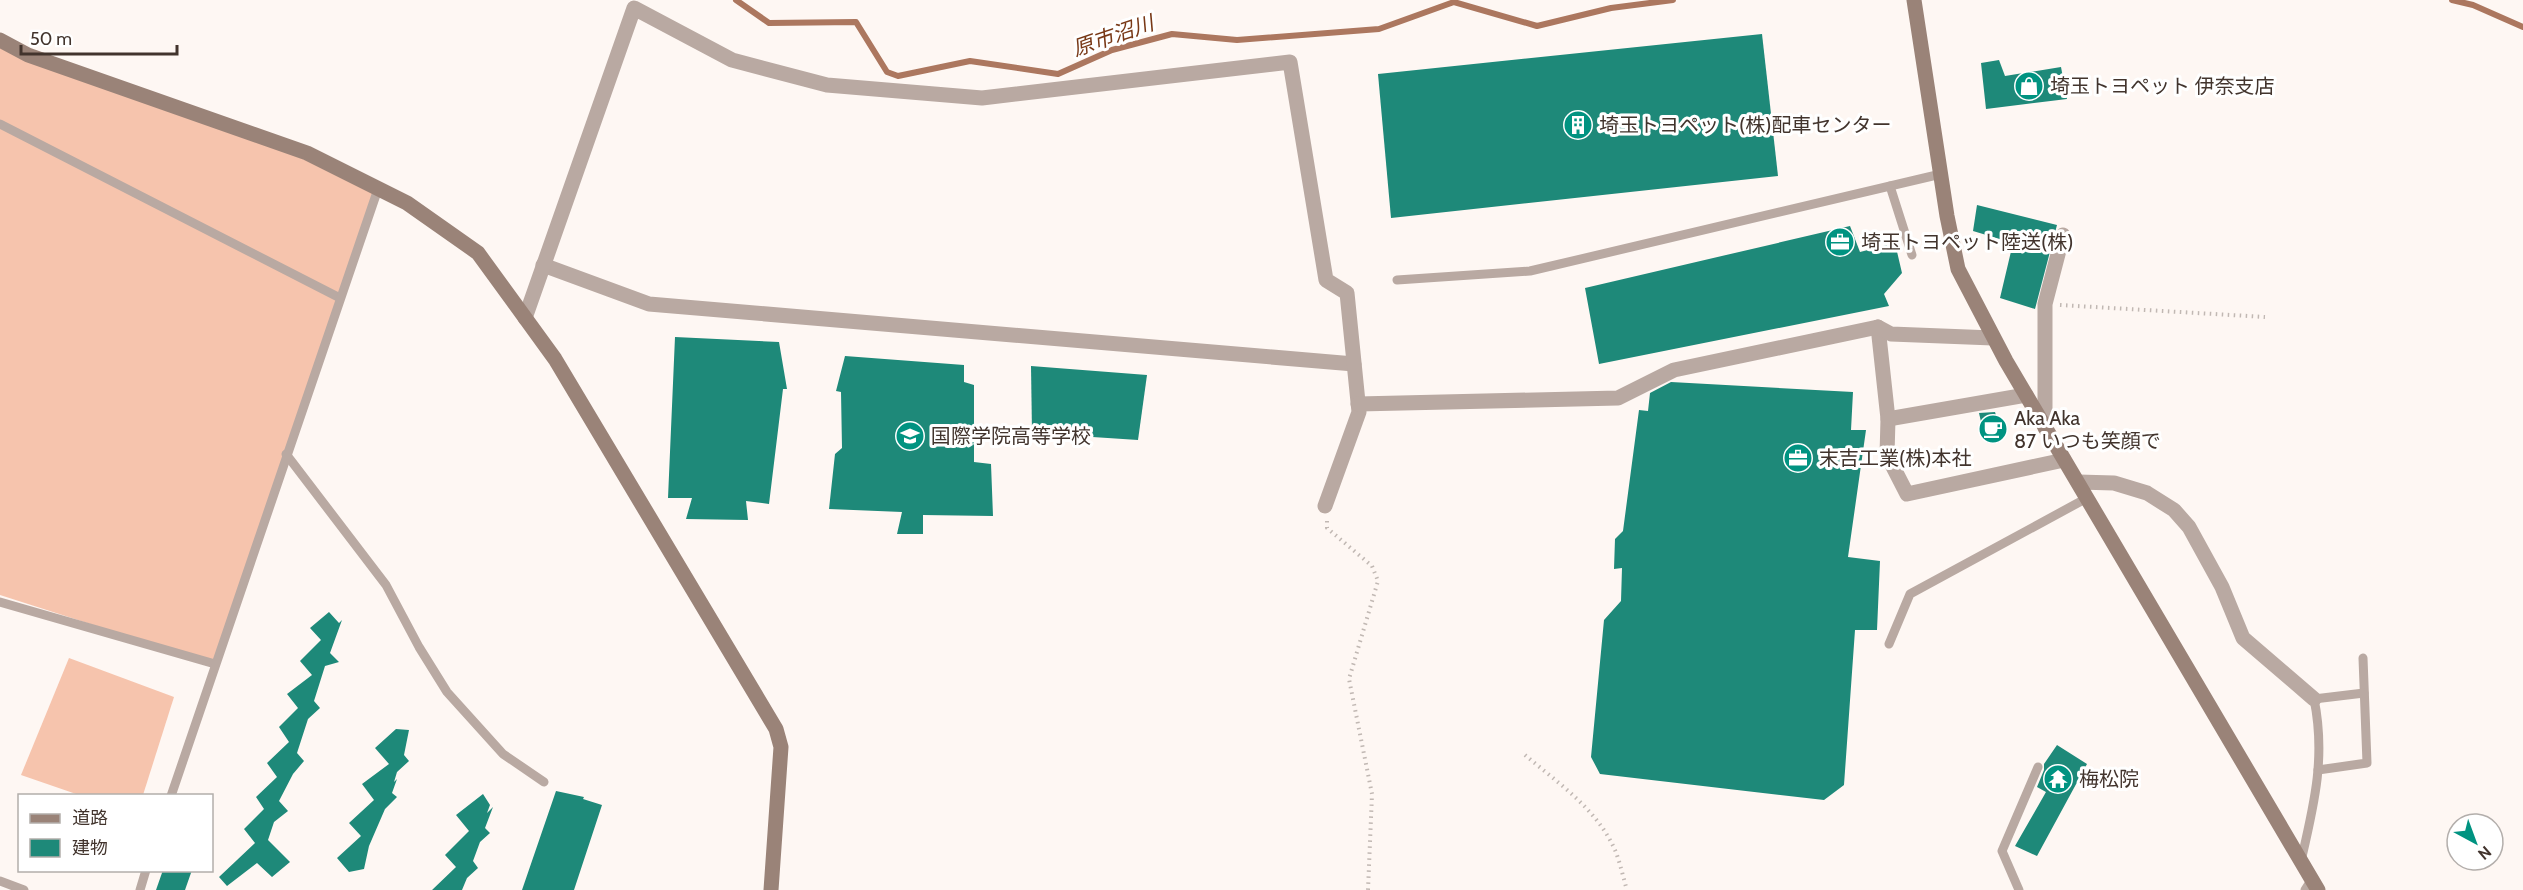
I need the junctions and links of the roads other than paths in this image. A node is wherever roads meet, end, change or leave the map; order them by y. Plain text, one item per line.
1 (1914, 0) edge
2 (0, 40) edge
3 (0, 124) edge
4 (1941, 174) junction
5 (1890, 186) junction
6 (378, 189) junction
7 (2063, 235) dead end
8 (1912, 255) dead end
9 (543, 265) junction
10 (1397, 280) dead end
11 (340, 298) junction
12 (525, 318) junction
13 (1878, 327) junction
14 (1993, 338) junction
15 (1354, 364) junction
16 (2026, 395) junction
17 (1358, 404) junction
18 (1888, 419) junction
19 (2045, 428) junction
20 (286, 454) junction
21 (2064, 460) junction
22 (2078, 482) junction
23 (2087, 498) junction
24 (1325, 506) road end
25 (0, 602) edge
26 (1889, 644) dead end
27 (2363, 658) dead end
28 (215, 664) junction
29 (2364, 693) junction
30 (2314, 699) junction
31 (2038, 767) dead end
32 (2318, 770) junction
33 (544, 782) dead end
34 (171, 794) edge
35 (2301, 861) junction
36 (146, 872) edge
37 (0, 881) edge
38 (2312, 886) edge
39 (24, 890) edge
40 (140, 890) edge
41 (771, 890) edge
42 (2019, 890) edge

1 - 4 street
2 - 6 street
3 - 11 lane
4 - 5 lane
4 - 14 street
5 - 8 lane
5 - 10 lane
6 - 11 lane
6 - 12 street
7 - 19 street
9 - 12 street
9 - 15 street
9 - 15 street
11 - 20 lane
12 - 41 street
13 - 14 street
13 - 17 street
13 - 18 street
14 - 16 street
15 - 17 street
16 - 18 street
16 - 19 street
17 - 24 street
18 - 21 street
19 - 21 street
20 - 28 lane
20 - 33 lane
21 - 22 street
22 - 23 street
22 - 30 street
23 - 26 lane
23 - 35 street
25 - 28 lane
27 - 29 lane
28 - 34 lane
29 - 30 lane
29 - 32 lane
30 - 32 lane
31 - 42 lane
32 - 35 lane
35 - 38 street
36 - 40 lane
37 - 39 lane

